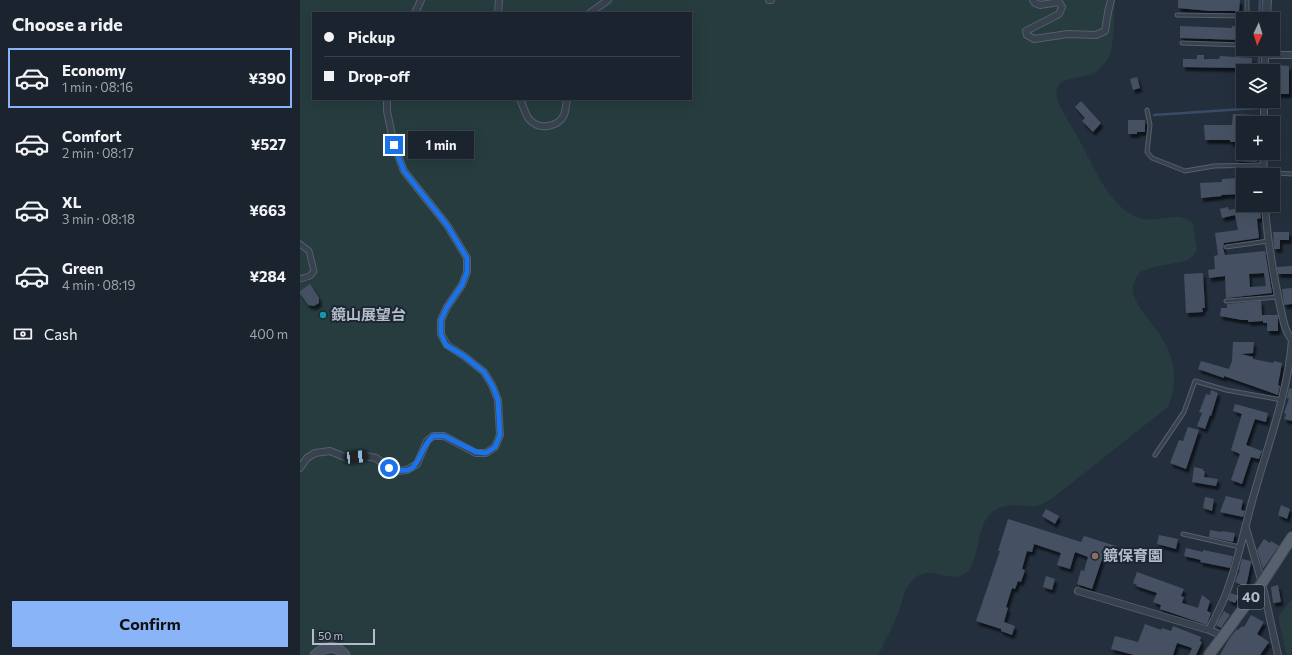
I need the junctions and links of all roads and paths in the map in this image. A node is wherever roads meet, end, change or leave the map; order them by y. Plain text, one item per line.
1 (421, 0) edge
2 (499, 0) edge
3 (608, 0) edge
4 (1034, 0) edge
5 (1111, 0) edge
6 (1247, 0) edge
7 (1267, 0) edge
8 (415, 12) edge
9 (498, 12) edge
10 (591, 12) edge
11 (1266, 12) edge
12 (1177, 15) dead end
13 (1182, 43) dead end
14 (1236, 45) edge
15 (1280, 54) edge
16 (1292, 55) edge
17 (387, 100) edge
18 (520, 100) edge
19 (567, 100) edge
20 (1147, 110) dead end
21 (1263, 160) edge
22 (1263, 165) joint
23 (1280, 174) edge
24 (1292, 174) edge
25 (1265, 212) edge
26 (1268, 242) junction
27 (300, 244) edge
28 (1226, 247) dead end
29 (300, 279) edge
30 (1278, 297) junction
31 (1226, 301) dead end
32 (1292, 340) edge
33 (1282, 400) junction
34 (1155, 455) dead end
35 (300, 468) edge
36 (1246, 528) junction
37 (1183, 534) dead end
38 (1292, 537) edge
39 (1240, 547) junction
40 (1262, 583) junction
41 (1078, 591) dead end
42 (1209, 630) junction
43 (1223, 636) junction
44 (315, 655) edge
45 (345, 655) edge
46 (1209, 655) edge
47 (1278, 655) edge

1 - 8 street
2 - 9 street
3 - 10 street
4 - 5 street
6 - 12 lane
7 - 11 street
13 - 14 lane
15 - 16 street
17 - 35 street
18 - 19 street
20 - 22 lane
21 - 22 street
23 - 24 lane
25 - 26 street
26 - 28 lane
26 - 30 street
27 - 29 street
30 - 31 lane
30 - 32 street
32 - 33 street
33 - 34 lane
33 - 36 street
36 - 39 street
36 - 40 street
37 - 39 lane
38 - 40 main road, 40
39 - 42 street
40 - 43 main road, 40
40 - 47 street
41 - 42 street
42 - 43 street
43 - 46 main road, 40
44 - 45 main road

